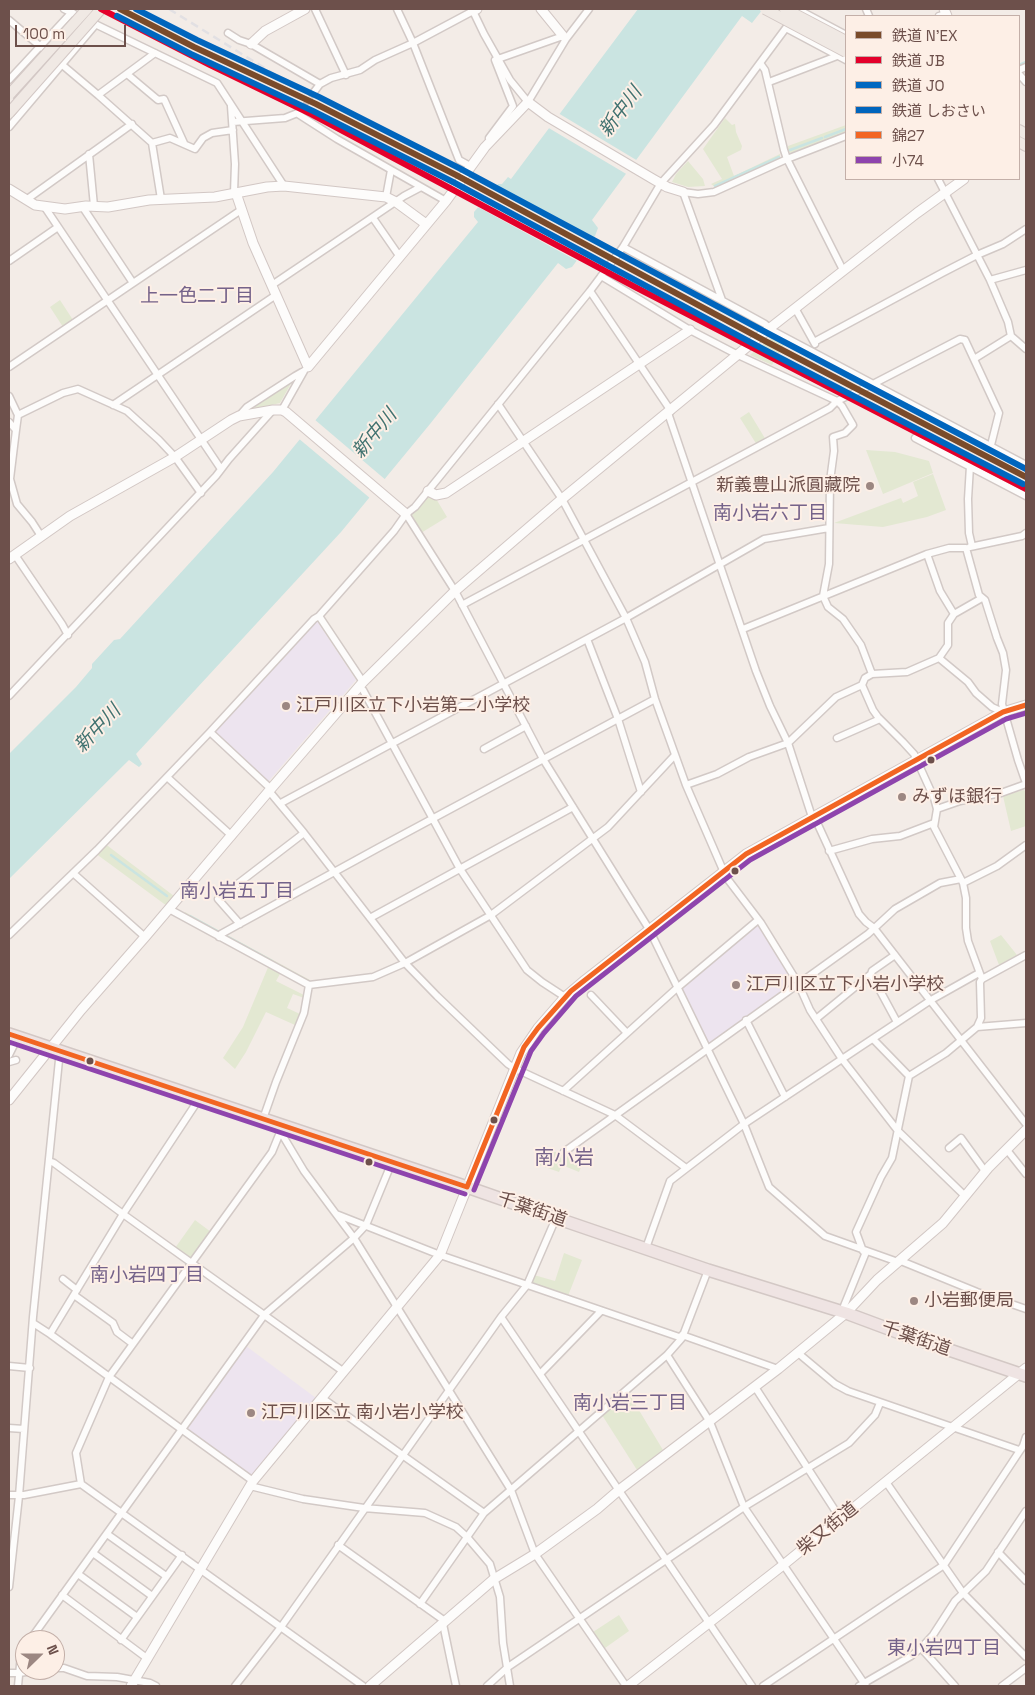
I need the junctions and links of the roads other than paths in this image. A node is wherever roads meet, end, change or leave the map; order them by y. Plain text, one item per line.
1 (64, 9) edge
2 (86, 9) edge
3 (101, 9) edge
4 (107, 9) edge
5 (304, 9) edge
6 (315, 9) edge
7 (397, 9) edge
8 (474, 9) edge
9 (541, 9) edge
10 (589, 9) edge
11 (765, 9) edge
12 (784, 9) edge
13 (800, 9) edge
14 (72, 12) junction
15 (9, 20) edge
16 (94, 22) junction
17 (786, 28) junction
18 (228, 33) dead end
19 (845, 34) edge
20 (564, 38) junction
21 (845, 41) edge
22 (413, 43) junction
23 (251, 44) junction
24 (41, 47) junction
25 (155, 53) junction
26 (842, 54) edge
27 (498, 59) junction
28 (760, 63) junction
29 (62, 64) junction
30 (127, 74) junction
31 (346, 75) junction
32 (9, 80) edge
33 (769, 82) junction
34 (320, 84) junction
35 (314, 92) tunnel mouth
36 (98, 95) junction
37 (9, 96) edge
38 (231, 104) junction
39 (531, 105) junction
40 (9, 113) edge
41 (242, 121) junction
42 (132, 124) junction
43 (233, 126) junction
44 (9, 127) edge
45 (845, 136) edge
46 (152, 143) junction
47 (184, 143) junction
48 (485, 148) junction
49 (89, 154) junction
50 (787, 159) junction
51 (470, 166) junction
52 (391, 170) junction
53 (939, 180) edge
54 (963, 180) edge
55 (661, 184) junction
56 (284, 186) junction
57 (421, 187) junction
58 (9, 189) edge
59 (683, 192) junction
60 (945, 192) junction
61 (235, 193) junction
62 (386, 197) junction
63 (160, 199) junction
64 (26, 200) junction
65 (446, 201) junction
66 (396, 202) junction
67 (44, 206) junction
68 (82, 206) junction
69 (94, 206) junction
70 (241, 210) junction
71 (373, 218) junction
72 (426, 224) junction
73 (58, 227) junction
74 (1026, 229) edge
75 (623, 247) junction
76 (977, 255) junction
77 (400, 257) junction
78 (9, 261) edge
79 (843, 270) junction
80 (1026, 270) edge
81 (601, 276) junction
82 (990, 280) junction
83 (133, 284) junction
84 (272, 285) junction
85 (590, 291) junction
86 (276, 294) junction
87 (108, 300) junction
88 (722, 300) junction
89 (795, 308) junction
90 (770, 328) junction
91 (690, 330) junction
92 (1011, 336) junction
93 (814, 342) junction
94 (1026, 349) edge
95 (816, 353) junction
96 (738, 355) junction
97 (974, 359) junction
98 (639, 364) junction
99 (9, 367) edge
100 (305, 370) junction
101 (158, 374) junction
102 (874, 384) junction
103 (9, 396) edge
104 (837, 400) junction
105 (498, 404) junction
106 (113, 405) junction
107 (282, 411) junction
108 (670, 412) junction
109 (18, 415) junction
110 (238, 416) junction
111 (9, 422) edge
112 (16, 430) junction
113 (916, 438) dead end
114 (201, 440) junction
115 (524, 441) junction
116 (991, 445) junction
117 (175, 457) junction
118 (1026, 464) edge
119 (970, 466) junction
120 (221, 470) junction
121 (693, 481) junction
122 (428, 491) junction
123 (201, 493) junction
124 (1026, 496) edge
125 (562, 500) junction
126 (406, 514) junction
127 (829, 528) junction
128 (1026, 533) edge
129 (41, 536) junction
130 (584, 541) junction
131 (969, 547) junction
132 (927, 554) junction
133 (12, 557) edge
134 (720, 564) junction
135 (455, 591) junction
136 (823, 596) junction
137 (982, 598) junction
138 (462, 606) junction
139 (954, 614) junction
140 (319, 616) junction
141 (626, 618) junction
142 (743, 629) junction
143 (68, 635) junction
144 (587, 639) junction
145 (939, 658) junction
146 (872, 674) junction
147 (504, 683) junction
148 (361, 684) junction
149 (862, 685) junction
150 (9, 696) edge
151 (655, 700) junction
152 (1026, 705) edge
153 (1003, 712) junction
154 (618, 719) junction
155 (880, 719) junction
156 (526, 726) junction
157 (210, 732) junction
158 (837, 738) dead end
159 (788, 743) junction
160 (392, 744) junction
161 (484, 749) dead end
162 (675, 755) junction
163 (543, 759) junction
164 (916, 760) junction
165 (168, 778) junction
166 (1026, 784) edge
167 (686, 785) junction
168 (269, 789) junction
169 (641, 792) junction
170 (281, 803) junction
171 (573, 807) junction
172 (938, 809) junction
173 (813, 816) junction
174 (433, 819) junction
175 (934, 824) junction
176 (304, 832) junction
177 (232, 836) junction
178 (593, 838) junction
179 (1026, 844) edge
180 (829, 851) junction
181 (460, 869) junction
182 (722, 871) junction
183 (73, 873) junction
184 (335, 873) junction
185 (962, 881) junction
186 (169, 909) junction
187 (491, 915) junction
188 (370, 918) junction
189 (758, 920) junction
190 (240, 924) junction
191 (874, 928) junction
192 (649, 929) junction
193 (9, 936) edge
194 (145, 937) junction
195 (219, 938) junction
196 (895, 955) junction
197 (1026, 955) edge
198 (405, 963) junction
199 (871, 974) junction
200 (981, 976) junction
201 (798, 983) junction
202 (309, 986) junction
203 (677, 988) junction
204 (591, 995) dead end
205 (566, 997) junction
206 (931, 1000) junction
207 (816, 1019) junction
208 (746, 1020) junction
209 (897, 1022) junction
210 (1026, 1023) edge
211 (977, 1027) junction
212 (627, 1033) junction
213 (9, 1034) edge
214 (22, 1039) junction
215 (873, 1039) junction
216 (963, 1041) junction
217 (50, 1048) junction
218 (707, 1048) junction
219 (62, 1052) junction
220 (9, 1055) edge
221 (842, 1059) junction
222 (514, 1068) junction
223 (909, 1076) junction
224 (563, 1091) junction
225 (785, 1097) junction
226 (200, 1099) junction
227 (9, 1100) edge
228 (615, 1115) junction
229 (263, 1119) junction
230 (744, 1124) junction
231 (1026, 1124) edge
232 (281, 1128) junction
233 (1026, 1130) edge
234 (898, 1131) junction
235 (948, 1148) dead end
236 (1007, 1150) junction
237 (564, 1152) dead end
238 (49, 1161) junction
239 (392, 1162) junction
240 (686, 1168) junction
241 (985, 1171) junction
242 (1026, 1174) edge
243 (468, 1187) junction
244 (964, 1195) junction
245 (123, 1214) junction
246 (336, 1214) junction
247 (556, 1218) junction
248 (366, 1225) junction
249 (354, 1238) junction
250 (646, 1248) junction
251 (864, 1251) junction
252 (440, 1255) junction
253 (899, 1261) junction
254 (192, 1263) junction
255 (708, 1270) junction
256 (62, 1278) dead end
257 (527, 1285) junction
258 (75, 1292) junction
259 (397, 1307) junction
260 (1026, 1309) edge
261 (601, 1311) junction
262 (846, 1313) junction
263 (265, 1314) junction
264 (502, 1317) junction
265 (33, 1323) junction
266 (50, 1334) junction
267 (682, 1336) junction
268 (133, 1344) junction
269 (798, 1353) junction
270 (667, 1355) junction
271 (9, 1366) edge
272 (30, 1368) junction
273 (778, 1369) junction
274 (344, 1372) junction
275 (1024, 1373) edge
276 (540, 1374) junction
277 (109, 1377) junction
278 (755, 1387) junction
279 (449, 1391) junction
280 (322, 1398) junction
281 (880, 1403) junction
282 (710, 1422) junction
283 (9, 1428) edge
284 (952, 1428) junction
285 (24, 1429) junction
286 (182, 1430) junction
287 (579, 1432) junction
288 (1026, 1437) edge
289 (1023, 1448) edge
290 (403, 1456) junction
291 (808, 1468) junction
292 (886, 1482) junction
293 (252, 1483) junction
294 (81, 1484) junction
295 (511, 1490) junction
296 (619, 1490) junction
297 (9, 1495) edge
298 (19, 1496) junction
299 (364, 1508) junction
300 (744, 1508) junction
301 (1026, 1511) edge
302 (122, 1513) junction
303 (484, 1514) junction
304 (840, 1518) junction
305 (107, 1534) junction
306 (467, 1537) junction
307 (338, 1545) junction
308 (998, 1552) junction
309 (93, 1553) junction
310 (535, 1554) junction
311 (182, 1555) junction
312 (667, 1560) junction
313 (944, 1564) junction
314 (782, 1566) junction
315 (201, 1569) junction
316 (78, 1574) junction
317 (166, 1576) junction
318 (494, 1579) junction
319 (1026, 1581) edge
320 (9, 1587) edge
321 (963, 1593) junction
322 (62, 1595) junction
323 (152, 1596) junction
324 (420, 1604) junction
325 (137, 1617) junction
326 (580, 1619) junction
327 (709, 1623) junction
328 (443, 1624) junction
329 (280, 1627) junction
330 (37, 1630) edge
331 (833, 1639) junction
332 (121, 1640) junction
333 (922, 1648) junction
334 (1026, 1657) edge
335 (148, 1659) junction
336 (508, 1667) junction
337 (65, 1668) edge
338 (1026, 1668) edge
339 (133, 1683) edge
340 (863, 1685) edge
341 (156, 1686) edge
342 (236, 1686) edge
343 (363, 1686) edge
344 (370, 1686) edge
345 (456, 1686) edge
346 (487, 1686) edge
347 (510, 1686) edge
348 (627, 1686) edge
349 (752, 1686) edge
350 (763, 1686) edge
351 (955, 1686) edge
352 (1002, 1686) edge

1 - 14 street
2 - 37 main road, bridge
3 - 16 main road, bridge
4 - 16 main road, bridge
5 - 23 street
6 - 31 street
7 - 22 street
8 - 22 street
8 - 27 street
9 - 20 street
10 - 20 street
11 - 26 main road, bridge
12 - 21 main road, bridge
13 - 17 street
13 - 19 street
14 - 16 street
14 - 24 street
15 - 24 street
16 - 25 street
16 - 29 street
16 - 40 main road, bridge
17 - 26 street
17 - 28 street
18 - 23 street
20 - 27 street
20 - 39 street
22 - 31 street
22 - 51 street
23 - 34 street
24 - 29 street
24 - 32 street
25 - 30 street
25 - 38 street
26 - 33 street
27 - 39 street
27 - 48 street
28 - 33 street
28 - 55 street
29 - 36 street
29 - 44 street
30 - 36 street
30 - 47 street
31 - 34 street
33 - 50 street
34 - 35 street
36 - 42 street
38 - 41 street
38 - 43 street
39 - 48 street
39 - 55 street
41 - 43 street
41 - 52 street
41 - 56 street
42 - 46 street
42 - 49 street
43 - 47 street
43 - 61 street
45 - 50 street
46 - 47 street
46 - 63 street
48 - 51 street
49 - 64 street
49 - 69 street
50 - 59 street
50 - 79 street
51 - 65 street
52 - 57 street
52 - 62 street
53 - 60 street
54 - 60 street
55 - 59 street
55 - 75 street
56 - 61 street
56 - 62 street
57 - 65 street
57 - 66 street
58 - 64 street
59 - 88 street
60 - 76 street
60 - 79 street
61 - 63 street
61 - 70 street
62 - 66 street
63 - 69 street
64 - 67 street
65 - 72 street
66 - 71 street
66 - 72 street
67 - 68 street
67 - 73 street
68 - 69 street
68 - 83 street
70 - 83 street
70 - 84 street
71 - 77 street
71 - 84 street
72 - 77 street
73 - 78 street
73 - 87 street
74 - 76 street
75 - 81 street
75 - 88 street
76 - 82 street
76 - 93 street
77 - 100 street
79 - 89 street
80 - 82 street
81 - 85 street
81 - 91 street
82 - 92 street
83 - 87 street
84 - 86 street
85 - 98 street
85 - 105 street
86 - 100 street
86 - 101 street
87 - 99 street
87 - 101 street
88 - 90 street
89 - 90 street
89 - 93 street
90 - 95 street
90 - 96 street
91 - 96 street
91 - 98 street
92 - 94 street
92 - 97 street
93 - 95 street
95 - 102 street
96 - 104 street
96 - 108 street
97 - 102 street
97 - 116 street
98 - 108 street
98 - 115 street
100 - 107 street
100 - 110 street
101 - 106 street
101 - 114 street
102 - 104 street
102 - 116 street
103 - 109 street
104 - 121 street
104 - 127 street
105 - 115 street
105 - 122 street
106 - 109 street
106 - 117 street
107 - 110 street
107 - 120 street
107 - 126 street
108 - 121 street
108 - 125 street
109 - 112 street
110 - 114 street
111 - 112 street
112 - 129 street
113 - 119 street
114 - 117 street
114 - 120 street
115 - 122 street
115 - 125 street
116 - 118 street
117 - 123 street
117 - 129 street
119 - 124 street
119 - 131 street
120 - 123 street
121 - 130 street
121 - 134 street
122 - 126 street
123 - 143 street
125 - 130 street
125 - 135 street
126 - 135 street
126 - 140 street
127 - 134 street
127 - 136 street
128 - 131 street
129 - 133 street
130 - 138 street
130 - 141 street
131 - 132 street
131 - 137 street
132 - 136 street
132 - 139 street
133 - 143 street
134 - 141 street
134 - 142 street
135 - 138 street
135 - 148 street
136 - 142 street
136 - 146 street
137 - 139 street
137 - 153 street
138 - 147 street
139 - 145 street
140 - 148 street
140 - 157 street
141 - 144 street
141 - 151 street
142 - 159 street
143 - 150 street
144 - 147 street
144 - 154 street
145 - 146 street
145 - 153 street
146 - 149 street
147 - 156 street
147 - 160 street
148 - 160 street
148 - 168 street
149 - 155 street
149 - 159 street
151 - 154 street
151 - 162 street
152 - 153 street
153 - 164 street
153 - 166 street
154 - 163 street
154 - 169 street
155 - 158 street
155 - 164 street
156 - 161 street
156 - 163 street
157 - 165 street
157 - 168 street
159 - 167 street
159 - 173 street
160 - 170 street
160 - 174 street
162 - 167 street
162 - 169 street
163 - 171 street
163 - 174 street
164 - 172 street
164 - 173 street
165 - 177 street
165 - 183 street
166 - 172 street
167 - 182 street
168 - 170 street
168 - 177 street
169 - 178 street
170 - 176 street
171 - 178 street
171 - 181 street
172 - 175 street
173 - 180 street
173 - 182 street
174 - 181 street
174 - 184 street
175 - 180 street
175 - 185 street
176 - 184 street
176 - 190 street
177 - 186 street
178 - 187 street
178 - 192 street
179 - 185 street
180 - 191 street
181 - 187 street
181 - 188 street
182 - 189 street
182 - 192 street
183 - 193 street
183 - 194 street
184 - 188 street
184 - 190 street
185 - 191 street
185 - 200 street
186 - 194 street
186 - 195 street
187 - 198 street
187 - 205 street
188 - 198 street
189 - 201 street
189 - 203 street
190 - 195 street
191 - 196 street
191 - 201 street
192 - 203 street
192 - 205 street
194 - 217 street
195 - 202 street
196 - 199 street
196 - 206 street
197 - 200 street
198 - 202 street
198 - 222 street
199 - 207 street
199 - 209 street
200 - 206 street
200 - 211 street
201 - 207 street
201 - 208 street
202 - 229 street
203 - 212 street
203 - 218 street
204 - 212 street
205 - 222 street
206 - 209 street
206 - 216 street
207 - 221 street
208 - 218 street
208 - 225 street
209 - 215 street
210 - 211 street
211 - 216 street
212 - 224 street
213 - 214 highway, 千葉街道
214 - 217 highway, 千葉街道
214 - 220 street
215 - 221 street
215 - 223 street
216 - 223 street
216 - 231 street
217 - 219 highway, 千葉街道
217 - 227 street
218 - 228 street
218 - 230 street
219 - 226 highway, 千葉街道
219 - 238 street
221 - 225 street
221 - 234 street
222 - 224 street
222 - 243 street
223 - 234 street
224 - 228 street
225 - 230 street
226 - 229 highway, 千葉街道
226 - 245 street
228 - 237 street
228 - 240 street
229 - 232 highway, 千葉街道
230 - 240 street
230 - 251 street
232 - 239 highway, 千葉街道
232 - 246 street
232 - 254 street
233 - 236 street
234 - 244 street
234 - 251 street
235 - 241 street
236 - 241 street
236 - 242 street
238 - 245 street
238 - 265 street
239 - 243 highway, 千葉街道
239 - 248 street
240 - 250 street
241 - 244 street
243 - 247 highway, 千葉街道
243 - 252 street
244 - 253 street
245 - 254 street
245 - 258 street
246 - 248 street
246 - 249 street
247 - 250 highway, 千葉街道
247 - 257 street
248 - 249 street
248 - 252 street
249 - 259 street
249 - 263 street
250 - 255 highway, 千葉街道
251 - 253 street
251 - 262 street
252 - 257 street
252 - 259 street
253 - 260 street
253 - 262 street
254 - 263 street
254 - 268 street
255 - 262 highway, 千葉街道
255 - 267 street
256 - 258 street
257 - 261 street
257 - 264 street
258 - 266 street
258 - 268 street
259 - 274 street
259 - 279 street
261 - 267 street
261 - 276 street
262 - 269 street
262 - 275 highway, 千葉街道
263 - 274 street
263 - 286 street
264 - 276 street
264 - 279 street
265 - 266 street
265 - 272 street
266 - 277 street
267 - 270 street
267 - 273 street
268 - 277 street
269 - 273 street
269 - 281 street
270 - 282 street
270 - 287 street
271 - 272 street
272 - 285 street
273 - 278 street
274 - 280 street
275 - 284 street, 柴又街道
276 - 287 street
277 - 286 street
277 - 294 street
278 - 282 street
278 - 291 street
279 - 290 street
279 - 295 street
280 - 290 street
280 - 293 street
281 - 284 street
281 - 291 street
282 - 296 street
282 - 300 street
283 - 285 street
284 - 289 street
284 - 292 street, 柴又街道
285 - 298 street
286 - 293 street
286 - 302 street
287 - 295 street
287 - 296 street
288 - 289 street
289 - 313 street
290 - 299 street
290 - 303 street
291 - 300 street
291 - 304 street
292 - 304 street, 柴又街道
292 - 313 street
293 - 299 street
293 - 315 street
294 - 298 street
294 - 302 street
295 - 303 street
295 - 310 street
296 - 310 street
296 - 312 street
297 - 298 street
298 - 320 street
299 - 306 street
299 - 307 street
300 - 312 street
300 - 314 street
301 - 308 street
302 - 305 street
302 - 311 street
303 - 306 street
304 - 314 street, 柴又街道
305 - 309 street
305 - 317 street
306 - 318 street
306 - 324 street
307 - 324 street
307 - 329 street
308 - 319 street
308 - 321 street
309 - 316 street
309 - 323 street
310 - 318 street
310 - 326 street
311 - 315 street
311 - 317 street
312 - 326 street
312 - 327 street
313 - 321 street
313 - 331 street
314 - 327 street, 柴又街道
314 - 331 street
315 - 329 street
315 - 335 street
316 - 322 street
316 - 325 street
317 - 323 street
318 - 328 street
318 - 336 street
321 - 333 street
321 - 334 street
322 - 330 street
322 - 332 street
323 - 325 street
324 - 328 street
325 - 332 street
326 - 336 street
326 - 348 street
327 - 348 street, 柴又街道
327 - 349 street
328 - 344 street
328 - 345 street
329 - 342 street
329 - 343 street
331 - 340 street
331 - 350 street
332 - 335 street
333 - 340 street
333 - 351 street
335 - 339 street
336 - 346 street
336 - 347 street
337 - 339 street
338 - 352 street
339 - 341 street

